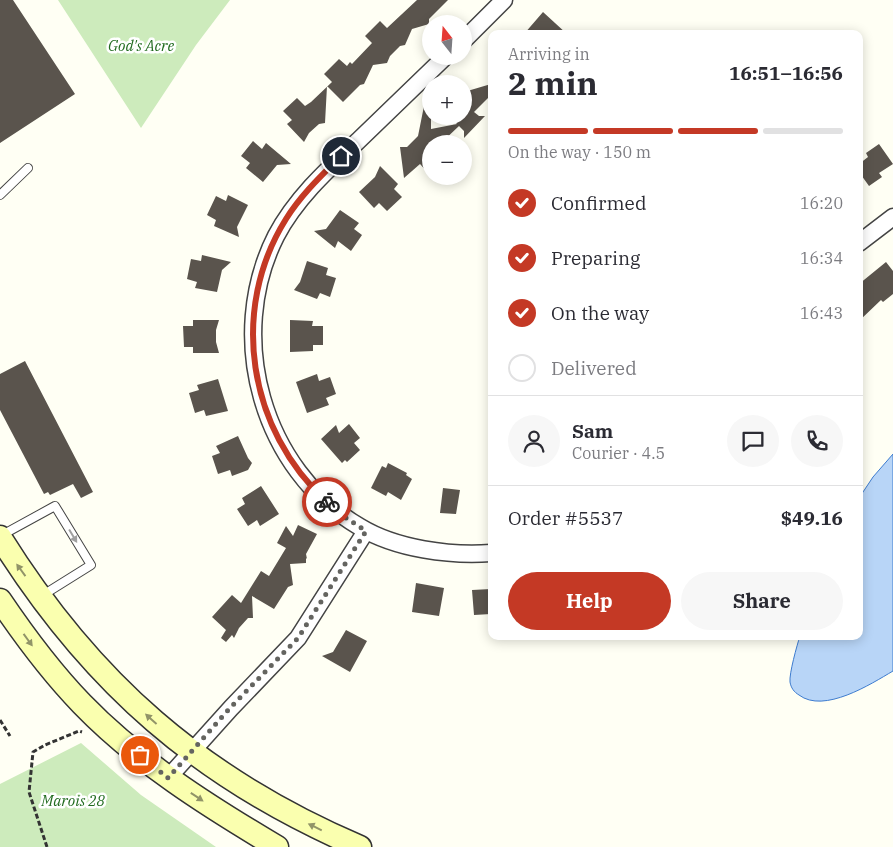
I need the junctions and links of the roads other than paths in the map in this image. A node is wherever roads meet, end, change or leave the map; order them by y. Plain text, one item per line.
1 (504, 0) edge
2 (472, 32) edge
3 (437, 65) edge
4 (28, 168) dead end
5 (0, 195) edge
6 (893, 218) edge
7 (863, 240) edge
8 (366, 531) junction
9 (0, 536) edge
10 (488, 553) edge
11 (40, 596) junction
12 (0, 600) edge
13 (191, 752) junction
14 (168, 778) junction
15 (277, 847) edge
16 (360, 847) edge

1 - 2 street
3 - 8 street
4 - 5 lane
6 - 7 street
8 - 10 street
8 - 13 street
11 -> 9 main road
9 -> 11 lane
13 -> 11 main road
12 -> 14 main road
13 - 14 street
16 -> 13 main road
14 -> 15 main road

